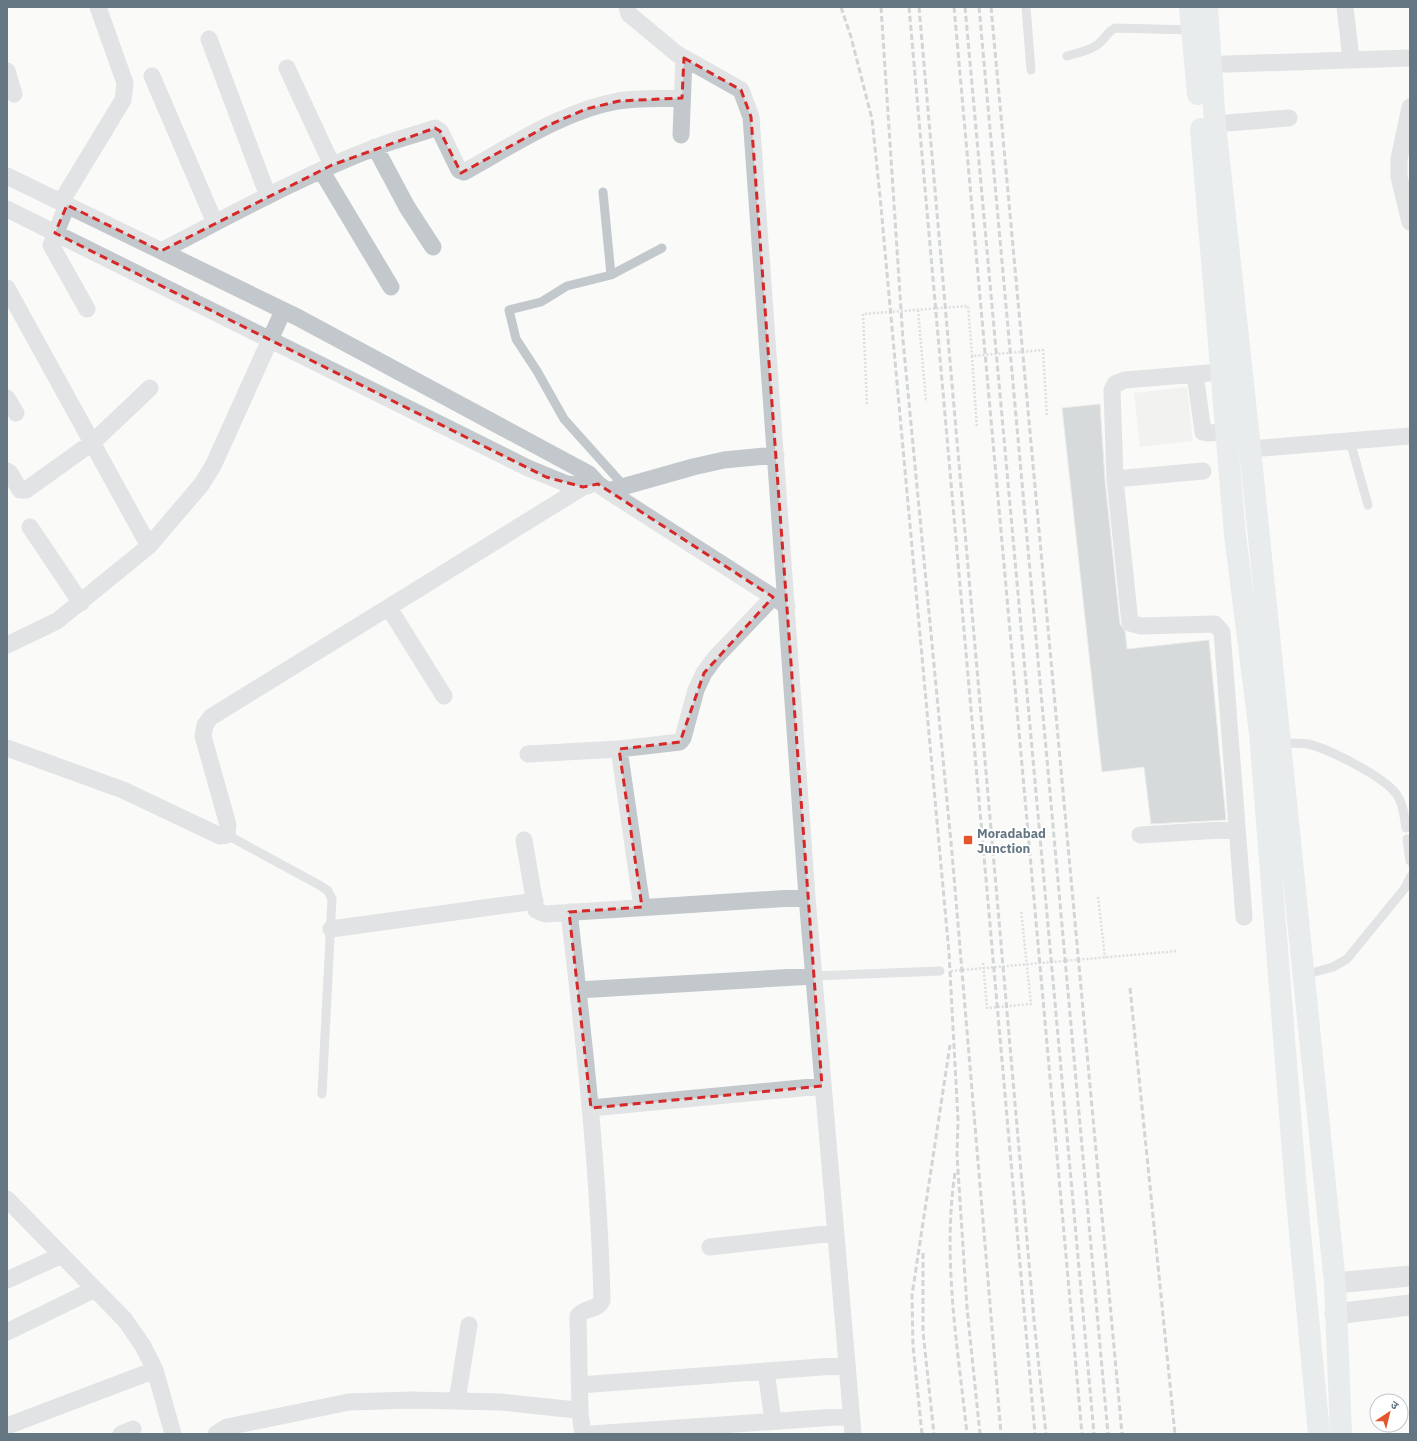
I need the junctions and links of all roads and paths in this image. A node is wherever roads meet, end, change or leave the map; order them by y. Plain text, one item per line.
1 (98, 7) edge
2 (627, 7) edge
3 (1026, 7) edge
4 (1190, 7) edge
5 (1207, 7) edge
6 (1345, 7) edge
7 (1192, 30) junction
8 (209, 38) dead end
9 (1067, 56) dead end
10 (684, 58) junction
11 (1410, 58) edge
12 (1351, 59) junction
13 (1203, 65) junction
14 (287, 68) dead end
15 (1031, 70) dead end
16 (7, 71) edge
17 (152, 76) dead end
18 (14, 94) dead end
19 (682, 98) junction
20 (1410, 107) edge
21 (1289, 118) dead end
22 (1215, 124) junction
23 (681, 135) dead end
24 (376, 147) junction
25 (327, 168) junction
26 (7, 176) edge
27 (603, 192) dead end
28 (268, 196) junction
29 (64, 204) junction
30 (7, 209) edge
31 (1410, 222) edge
32 (215, 223) junction
33 (55, 233) junction
34 (433, 247) dead end
35 (662, 248) dead end
36 (161, 251) junction
37 (611, 275) junction
38 (391, 287) dead end
39 (7, 288) edge
40 (87, 309) dead end
41 (282, 310) junction
42 (918, 310) junction
43 (270, 339) junction
44 (972, 356) junction
45 (1221, 372) junction
46 (1195, 374) junction
47 (150, 388) dead end
48 (7, 398) edge
49 (926, 402) dead end
50 (867, 404) dead end
51 (16, 412) dead end
52 (1047, 417) dead end
53 (977, 428) dead end
54 (1226, 432) junction
55 (1410, 436) edge
56 (1350, 441) junction
57 (93, 442) junction
58 (1250, 449) junction
59 (776, 455) junction
60 (7, 471) edge
61 (1203, 471) dead end
62 (1115, 479) junction
63 (603, 487) junction
64 (1368, 505) dead end
65 (30, 527) dead end
66 (149, 546) junction
67 (773, 597) junction
68 (81, 603) junction
69 (787, 606) junction
70 (388, 608) junction
71 (1267, 614) junction
72 (1245, 616) junction
73 (7, 645) edge
74 (444, 696) dead end
75 (1280, 743) junction
76 (7, 748) edge
77 (618, 749) junction
78 (528, 754) dead end
79 (1406, 828) dead end
80 (1238, 829) junction
81 (226, 835) junction
82 (1140, 835) dead end
83 (1407, 839) dead end
84 (524, 840) dead end
85 (1410, 861) edge
86 (1410, 877) edge
87 (807, 897) junction
88 (1098, 897) dead end
89 (535, 901) junction
90 (642, 907) junction
91 (1021, 910) dead end
92 (569, 912) junction
93 (1244, 917) dead end
94 (330, 929) junction
95 (1276, 933) junction
96 (1300, 934) junction
97 (1177, 951) dead end
98 (1105, 958) junction
99 (984, 963) dead end
100 (1028, 964) junction
101 (940, 971) joint
102 (1304, 975) junction
103 (814, 976) junction
104 (578, 990) junction
105 (822, 1086) junction
106 (322, 1094) dead end
107 (591, 1108) junction
108 (7, 1199) edge
109 (835, 1233) junction
110 (710, 1247) dead end
111 (62, 1255) junction
112 (1410, 1276) edge
113 (7, 1280) edge
114 (1335, 1283) junction
115 (95, 1289) junction
116 (1410, 1304) edge
117 (1335, 1314) junction
118 (469, 1325) dead end
119 (7, 1332) edge
120 (847, 1365) junction
121 (155, 1370) junction
122 (766, 1371) junction
123 (580, 1385) junction
124 (457, 1401) junction
125 (580, 1414) junction
126 (851, 1416) junction
127 (772, 1421) junction
128 (7, 1426) edge
129 (173, 1434) edge
130 (216, 1434) edge
131 (583, 1434) edge
132 (592, 1434) edge
133 (853, 1434) edge
134 (1319, 1434) edge
135 (1341, 1434) edge

1 - 29 street
2 - 10 street
3 - 15 lane
4 - 7 main road
5 - 13 main road
6 - 12 street
7 - 9 lane
7 - 13 main road
8 - 28 street
10 - 19 street
10 - 59 street
11 - 12 street
12 - 13 street
13 - 22 main road
13 - 45 main road
14 - 25 street
16 - 18 street
17 - 32 street
19 - 23 street
19 - 24 street
20 - 31 street
21 - 22 street
22 - 58 main road
24 - 25 street
24 - 34 street
25 - 28 street
25 - 38 street
26 - 29 street
27 - 37 lane
28 - 32 street
29 - 33 street
29 - 36 street
30 - 33 street
32 - 36 street
33 - 40 street
33 - 43 street
35 - 37 lane
36 - 41 street
37 - 63 lane
39 - 57 street
41 - 43 street
41 - 63 street
42 - 44 path
42 - 49 path
42 - 50 path
43 - 63 street
43 - 66 street
44 - 52 path
44 - 53 path
45 - 46 street
45 - 54 main road
46 - 54 street
46 - 62 street
47 - 57 street
48 - 51 street
54 - 72 main road
55 - 56 street
56 - 58 street
56 - 64 lane
57 - 60 street
57 - 66 street
58 - 71 main road
59 - 63 street
59 - 69 street
61 - 62 street
62 - 80 street
63 - 67 street
63 - 70 street
65 - 68 street
66 - 68 street
67 - 69 street
67 - 77 street
68 - 73 street
69 - 87 street
70 - 74 street
70 - 81 street
71 - 72 main road
71 - 75 main road
72 - 95 main road
75 - 79 lane
75 - 96 main road
76 - 81 street
77 - 78 street
77 - 90 street
80 - 82 street
80 - 93 street
81 - 94 lane
83 - 85 lane
84 - 89 street
86 - 102 lane
87 - 90 street
87 - 103 street
88 - 98 path
89 - 92 street
89 - 94 street
90 - 92 street
91 - 100 path
92 - 104 street
94 - 106 lane
95 - 96 main road
95 - 134 main road
96 - 102 main road
97 - 98 path
98 - 100 path
99 - 100 path
100 - 101 path
101 - 103 lane
102 - 114 main road
103 - 104 street
103 - 105 street
104 - 107 street
105 - 107 street
105 - 109 street
107 - 123 street
108 - 111 street
109 - 110 street
109 - 120 street
111 - 113 street
111 - 115 street
112 - 114 street
114 - 117 main road
115 - 119 street
115 - 121 street
116 - 117 street
117 - 135 main road
118 - 124 street
120 - 122 street
120 - 126 street
121 - 128 street
121 - 129 street
122 - 123 street
122 - 127 street
123 - 125 street
124 - 125 street
124 - 130 street
125 - 131 street
126 - 127 street
126 - 133 street
127 - 132 street

